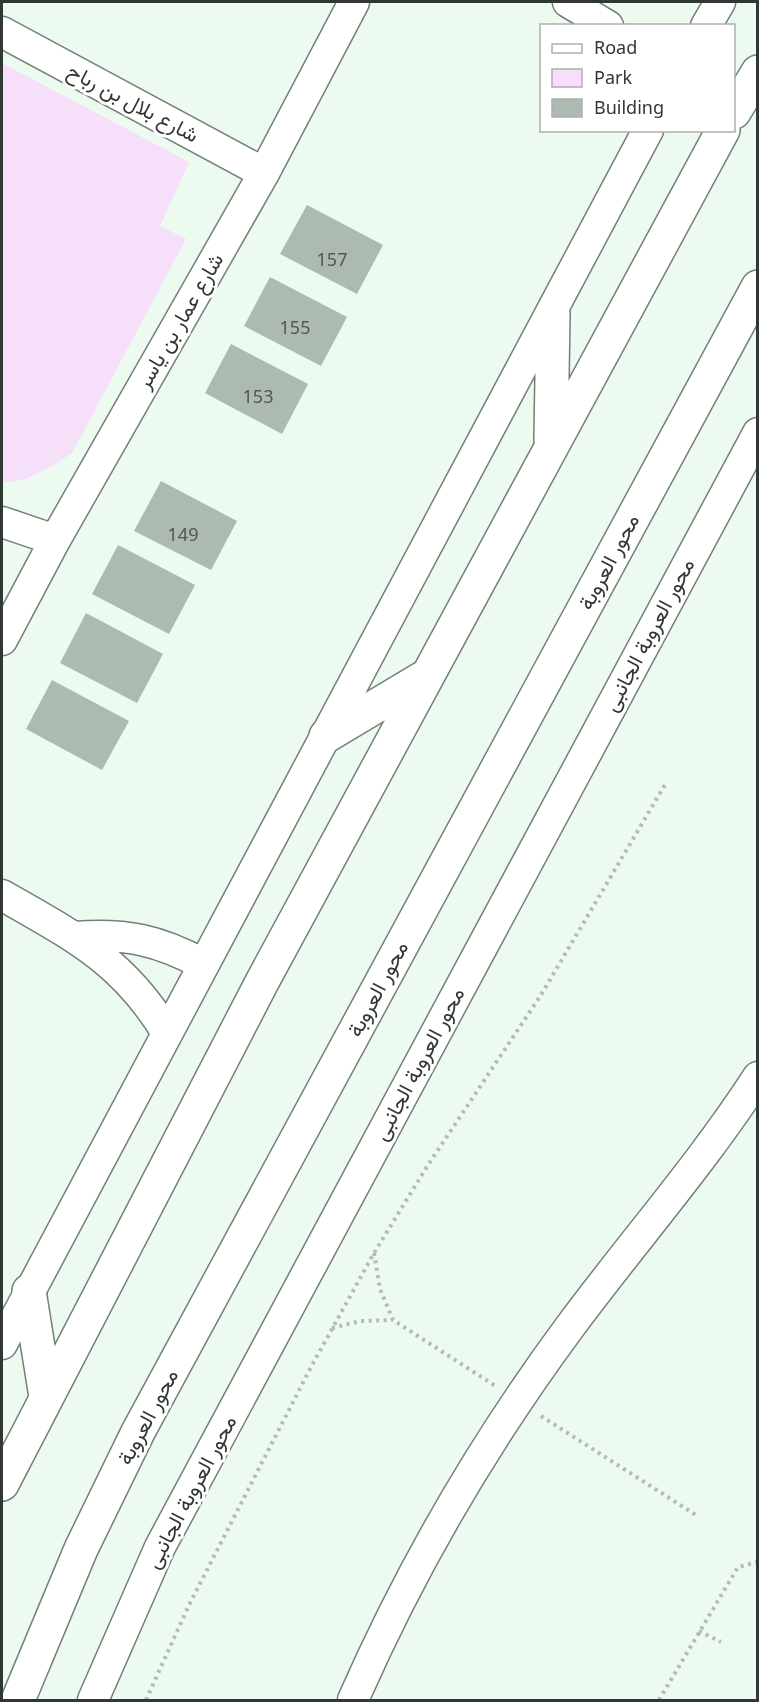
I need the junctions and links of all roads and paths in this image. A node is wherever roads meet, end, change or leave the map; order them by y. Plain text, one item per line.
1 (354, 2) edge
2 (567, 2) edge
3 (720, 2) edge
4 (605, 24) edge
5 (707, 24) edge
6 (2, 32) edge
7 (758, 72) edge
8 (735, 110) edge
9 (647, 132) edge
10 (722, 132) edge
11 (264, 173) junction
12 (758, 287) edge
13 (553, 313) junction
14 (758, 433) edge
15 (551, 446) junction
16 (2, 522) edge
17 (55, 540) junction
18 (2, 640) edge
19 (425, 677) junction
20 (326, 736) junction
21 (666, 783) dead end
22 (2, 895) edge
23 (75, 937) junction
24 (203, 964) junction
25 (167, 1033) junction
26 (758, 1077) edge
27 (374, 1253) junction
28 (29, 1291) junction
29 (393, 1320) junction
30 (332, 1328) junction
31 (2, 1344) edge
32 (46, 1397) junction
33 (519, 1402) junction
34 (2, 1485) edge
35 (699, 1517) dead end
36 (758, 1562) edge
37 (699, 1631) junction
38 (721, 1642) dead end
39 (18, 1701) edge
40 (93, 1701) edge
41 (146, 1701) edge
42 (353, 1701) edge
43 (659, 1701) edge

1 - 11 street, شارع عمار بن ياسر
2 - 4 street
3 - 5 street
6 - 11 street, شارع بلال بن رباح
7 - 8 main road
9 - 13 street
10 - 15 main road
11 - 17 street, شارع عمار بن ياسر
12 - 39 main road, محور العروبة
13 - 15 main road
13 - 20 street
14 - 40 street, محور العروبة الجانبى
15 - 19 main road
16 - 17 street
17 - 18 street, شارع عمار بن ياسر
19 - 20 main road
19 - 32 main road
20 - 24 street
21 - 27 path
22 - 23 street
23 - 24 street
23 - 25 street
24 - 25 street
25 - 28 street
26 - 33 street
27 - 29 path
27 - 30 path
28 - 31 street
28 - 32 main road
29 - 30 path
29 - 33 path
30 - 41 path
32 - 34 main road
33 - 35 path
33 - 42 street
36 - 37 path
37 - 38 path
37 - 43 path

